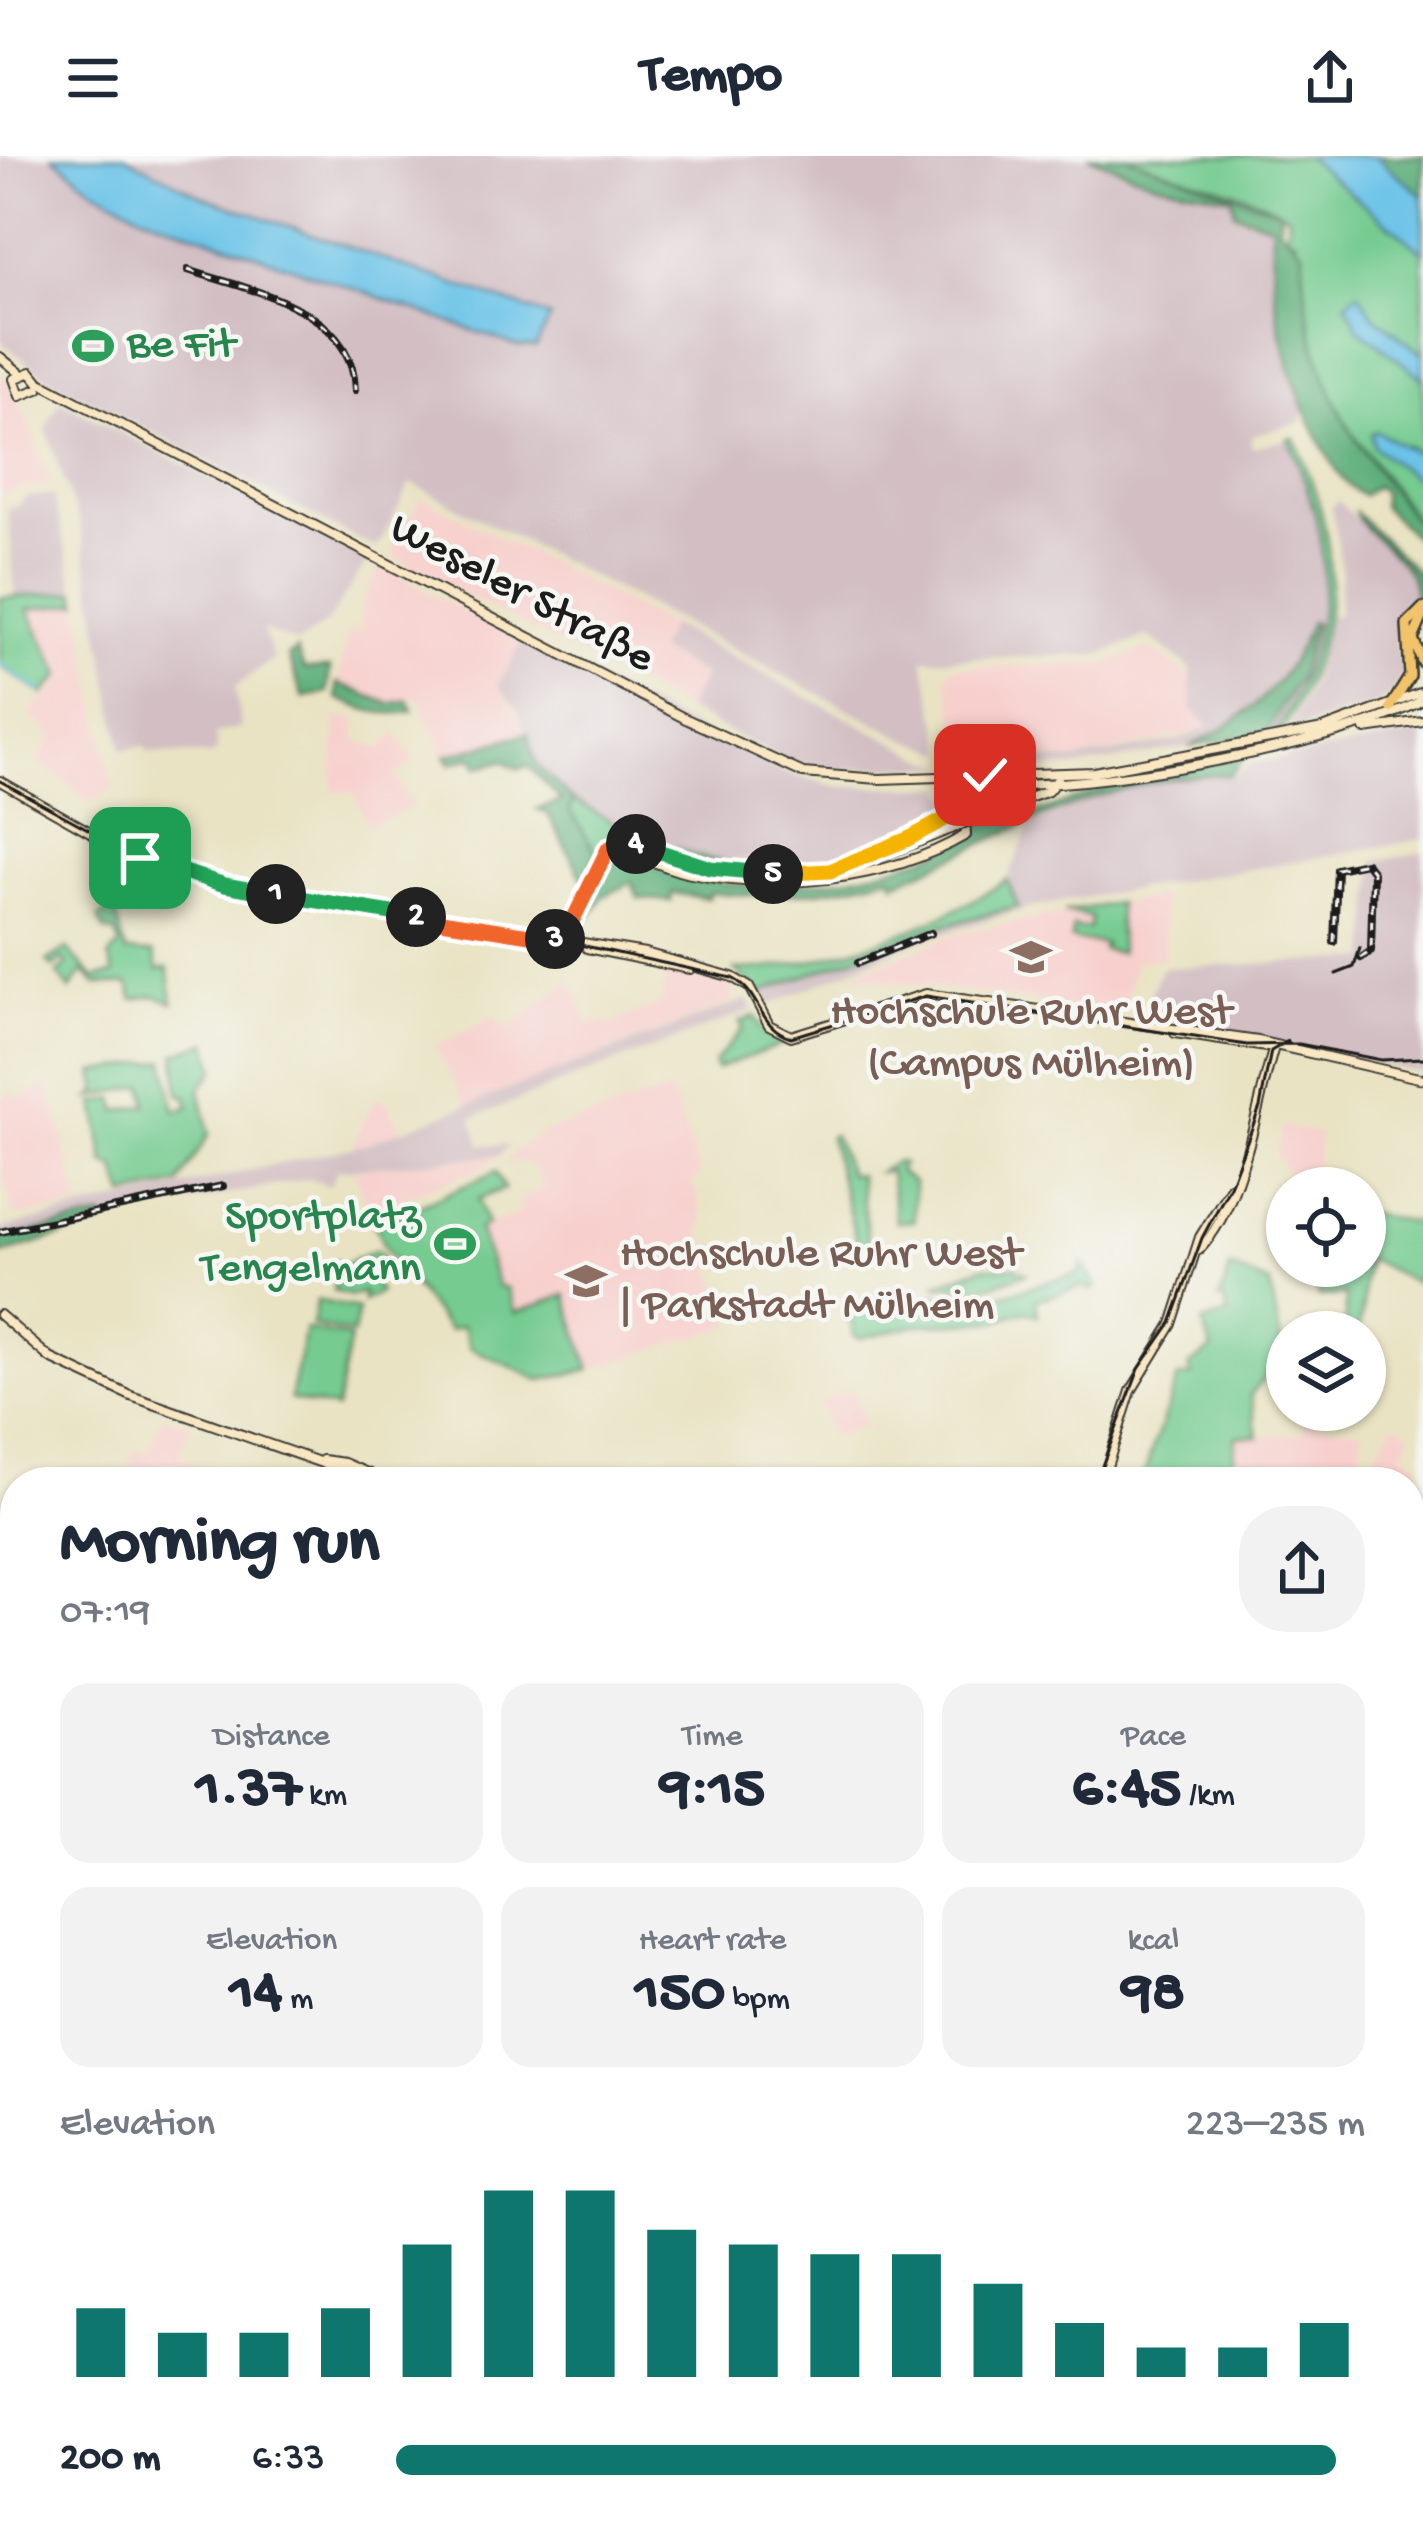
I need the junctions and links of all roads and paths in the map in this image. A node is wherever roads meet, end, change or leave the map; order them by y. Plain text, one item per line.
1 (0, 358) edge
2 (17, 376) junction
3 (38, 386) junction
4 (70, 397) junction
5 (1423, 612) edge
6 (1423, 663) edge
7 (1423, 696) edge
8 (1390, 708) junction
9 (1423, 721) edge
10 (1346, 732) junction
11 (1069, 773) junction
12 (959, 779) junction
13 (0, 781) edge
14 (1056, 782) junction
15 (867, 862) junction
16 (602, 865) junction
17 (849, 866) junction
18 (802, 880) junction
19 (563, 940) junction
20 (1274, 1047) junction
21 (1423, 1079) edge
22 (0, 1315) edge
23 (304, 1458) junction
24 (331, 1467) edge
25 (355, 1467) edge
26 (1103, 1467) edge

1 - 2 main road
2 - 3 main road
2 - 3 main road
3 - 4 main road, Weseler Straße
3 - 4 main road, Weseler Straße
4 - 12 main road, Weseler Straße
5 - 6 main road
5 - 8 main road
7 - 8 main road, Weseler Straße
7 - 10 main road
8 - 11 main road, Weseler Straße
9 - 10 main road
10 - 14 main road, Weseler Straße
11 - 12 main road, Weseler Straße
11 - 14 main road
12 - 14 main road, Weseler Straße
12 - 17 main road
12 - 18 main road
13 - 19 main road
14 - 15 main road, bridge
15 - 17 main road
15 - 18 main road
16 - 17 main road
16 - 18 main road
16 - 19 main road
19 - 20 main road
20 - 21 main road
20 - 26 main road
22 - 23 main road
23 - 24 main road
23 - 25 main road

